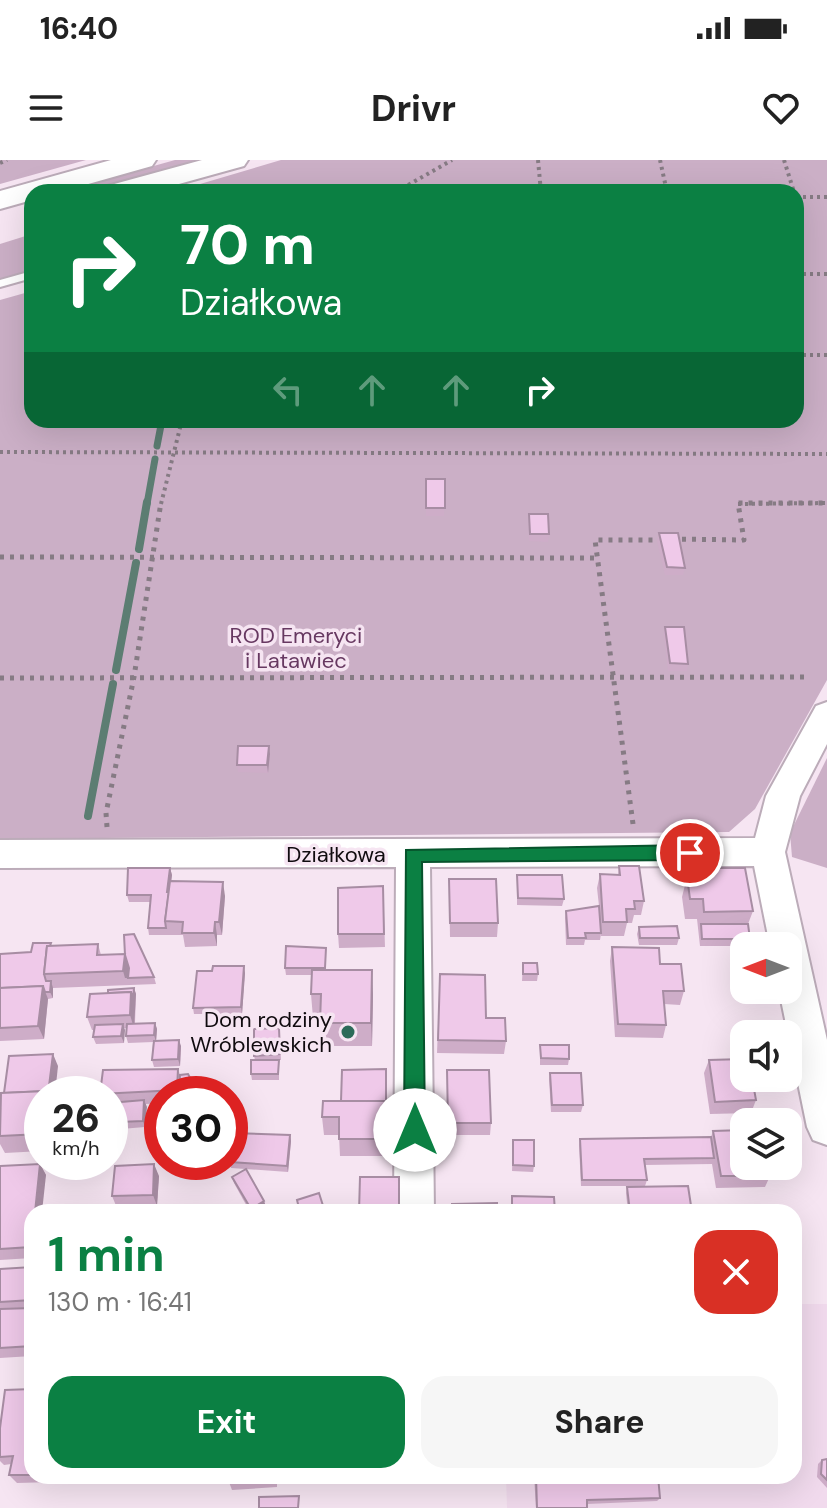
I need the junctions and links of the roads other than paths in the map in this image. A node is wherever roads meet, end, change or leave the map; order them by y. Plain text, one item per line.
1 (142, 160) edge
2 (234, 160) edge
3 (57, 184) edge
4 (146, 184) edge
5 (24, 193) edge
6 (0, 200) edge
7 (24, 220) edge
8 (0, 227) edge
9 (24, 276) edge
10 (0, 284) edge
11 (827, 714) edge
12 (768, 852) junction
13 (0, 854) edge
14 (413, 855) junction
15 (785, 932) edge
16 (800, 1004) edge
17 (827, 1127) edge
18 (414, 1204) edge

1 - 3 highway
2 - 4 highway
5 - 6 highway
7 - 8 highway
9 - 10 lane
11 - 12 street
12 - 14 street, Działkowa
12 - 15 street
13 - 14 street, Działkowa
14 - 18 street
16 - 17 street

